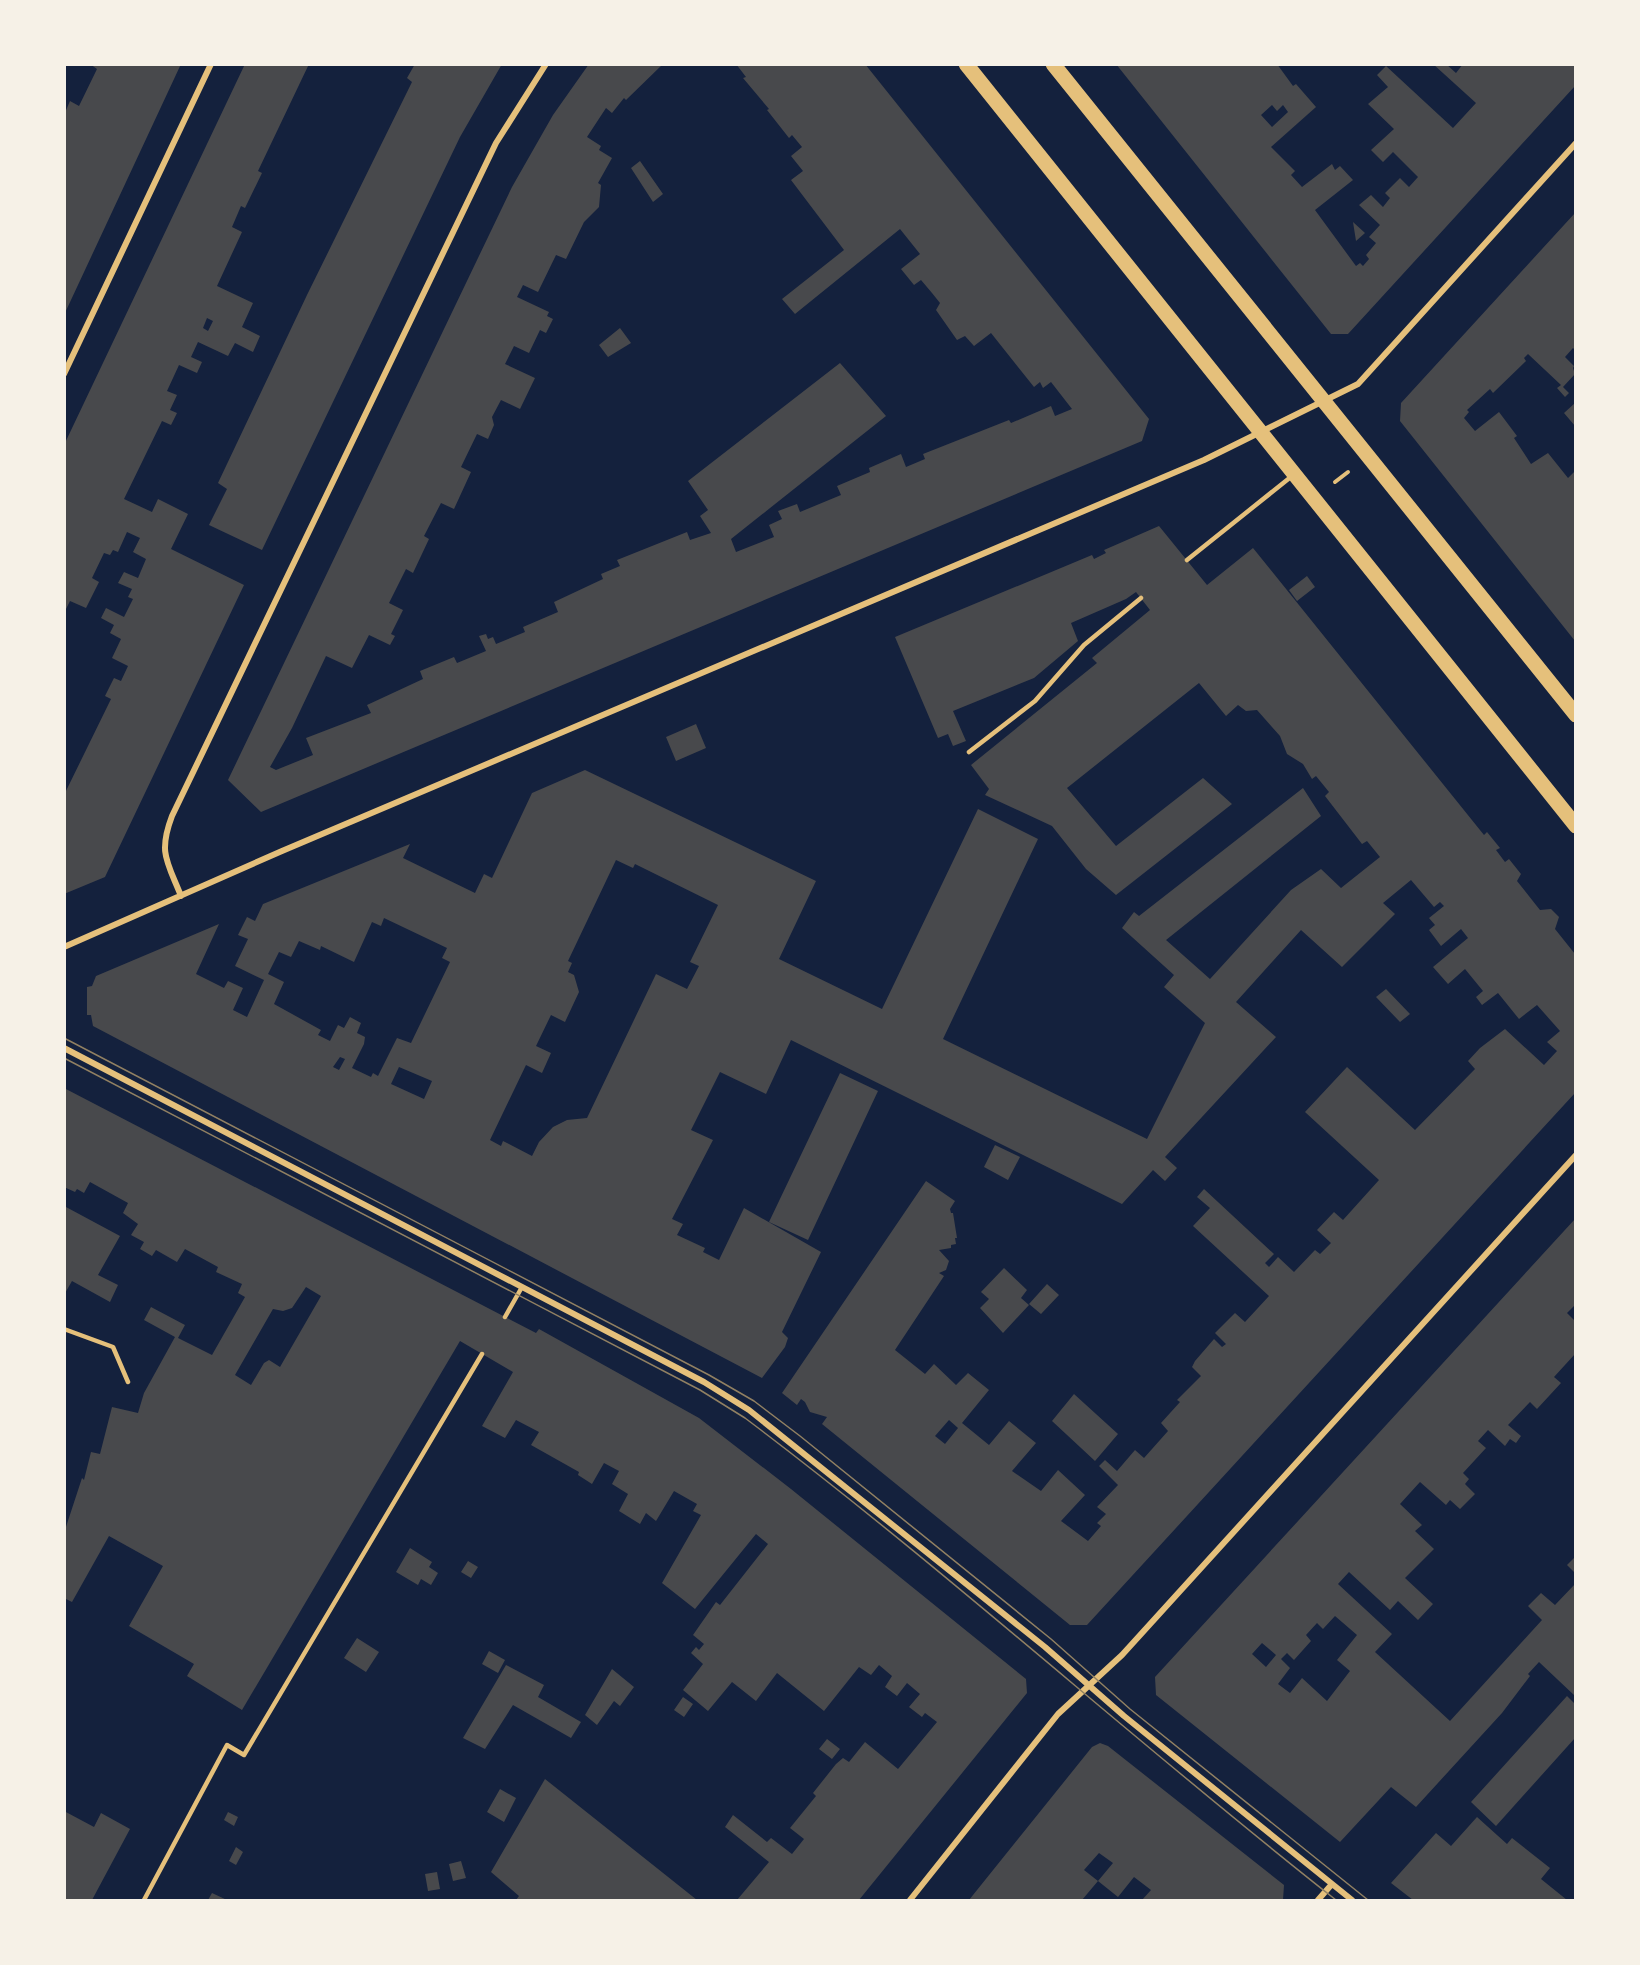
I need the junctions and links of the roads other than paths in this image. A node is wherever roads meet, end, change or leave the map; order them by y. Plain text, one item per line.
1 (211, 64) edge
2 (546, 64) edge
3 (966, 64) edge
4 (1053, 64) edge
5 (1575, 143) edge
6 (64, 374) edge
7 (1324, 401) junction
8 (1261, 433) junction
9 (1294, 474) junction
10 (1187, 560) dead end
11 (1141, 598) dead end
12 (1575, 715) edge
13 (969, 752) dead end
14 (1575, 826) edge
15 (181, 896) junction
16 (64, 947) edge
17 (64, 1048) edge
18 (1575, 1155) edge
19 (522, 1287) junction
20 (505, 1317) dead end
21 (64, 1329) edge
22 (482, 1354) dead end
23 (128, 1382) dead end
24 (1089, 1685) junction
25 (1332, 1884) junction
26 (144, 1900) edge
27 (910, 1900) edge
28 (1318, 1900) edge
29 (1352, 1900) edge

1 - 6 street
2 - 15 street
3 - 8 main road
4 - 7 main road
5 - 7 street
7 - 8 street
7 - 12 main road
8 - 9 main road
8 - 15 street
9 - 10 lane
9 - 14 main road
11 - 13 lane
15 - 16 street
17 - 19 street
18 - 24 street
19 - 20 lane
19 - 24 street
21 - 23 lane
22 - 26 lane
24 - 25 street
24 - 27 street
25 - 28 street
25 - 29 street

